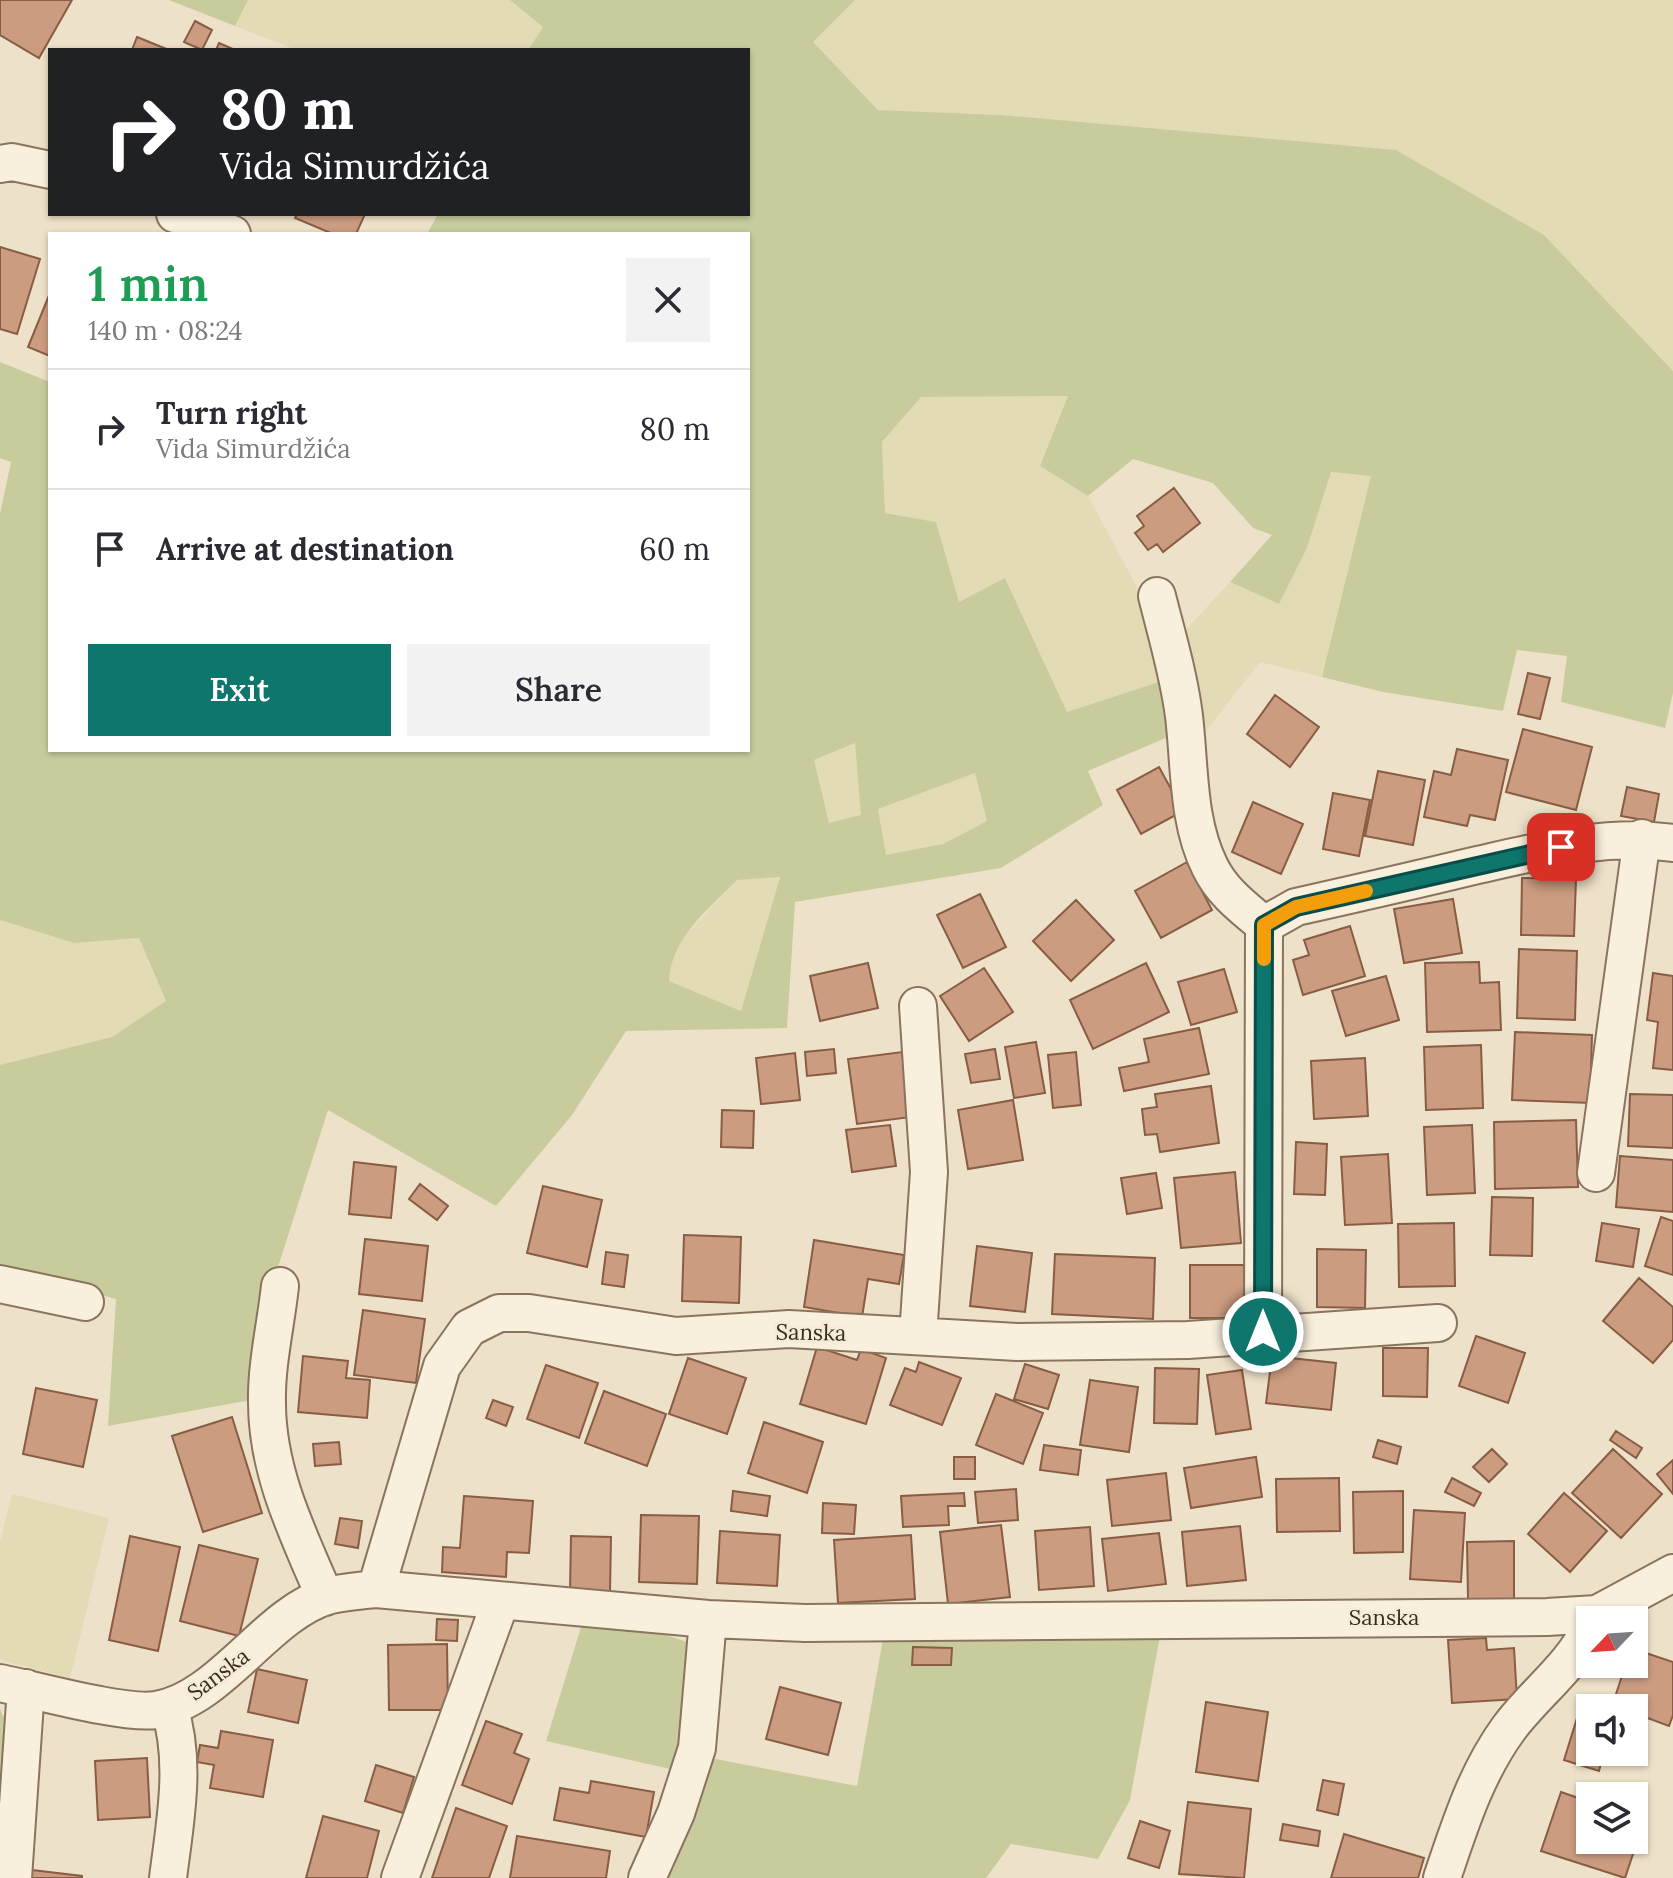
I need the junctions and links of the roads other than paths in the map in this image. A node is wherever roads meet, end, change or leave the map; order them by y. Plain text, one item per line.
1 (0, 164) edge
2 (48, 170) edge
3 (181, 216) edge
4 (226, 232) edge
5 (1157, 596) dead end
6 (1657, 840) edge
7 (1264, 925) junction
8 (918, 1006) dead end
9 (1596, 1173) dead end
10 (0, 1284) edge
11 (280, 1286) dead end
12 (85, 1302) dead end
13 (1438, 1323) dead end
14 (1263, 1332) junction
15 (918, 1336) junction
16 (1673, 1573) edge
17 (376, 1589) junction
18 (325, 1597) junction
19 (500, 1603) junction
20 (1619, 1606) edge
21 (708, 1619) junction
22 (1576, 1621) edge
23 (1576, 1652) edge
24 (13, 1686) edge
25 (169, 1707) junction
26 (13, 1878) edge
27 (168, 1878) edge
28 (400, 1878) edge
29 (647, 1878) edge
30 (1442, 1878) edge

1 - 2 street
3 - 4 street
5 - 7 street
6 - 7 street
6 - 9 street
7 - 14 street
8 - 15 street
10 - 12 street
11 - 18 street
13 - 14 street, Sanska
14 - 15 street, Sanska
15 - 17 street, Sanska
16 - 20 street, Sanska
17 - 18 street, Sanska
17 - 19 street, Sanska
18 - 25 street, Sanska
19 - 21 street, Sanska
19 - 28 street
21 - 22 street, Sanska
21 - 29 street
23 - 30 street, Sanska
24 - 25 street
24 - 26 street
25 - 27 street, Sanska

